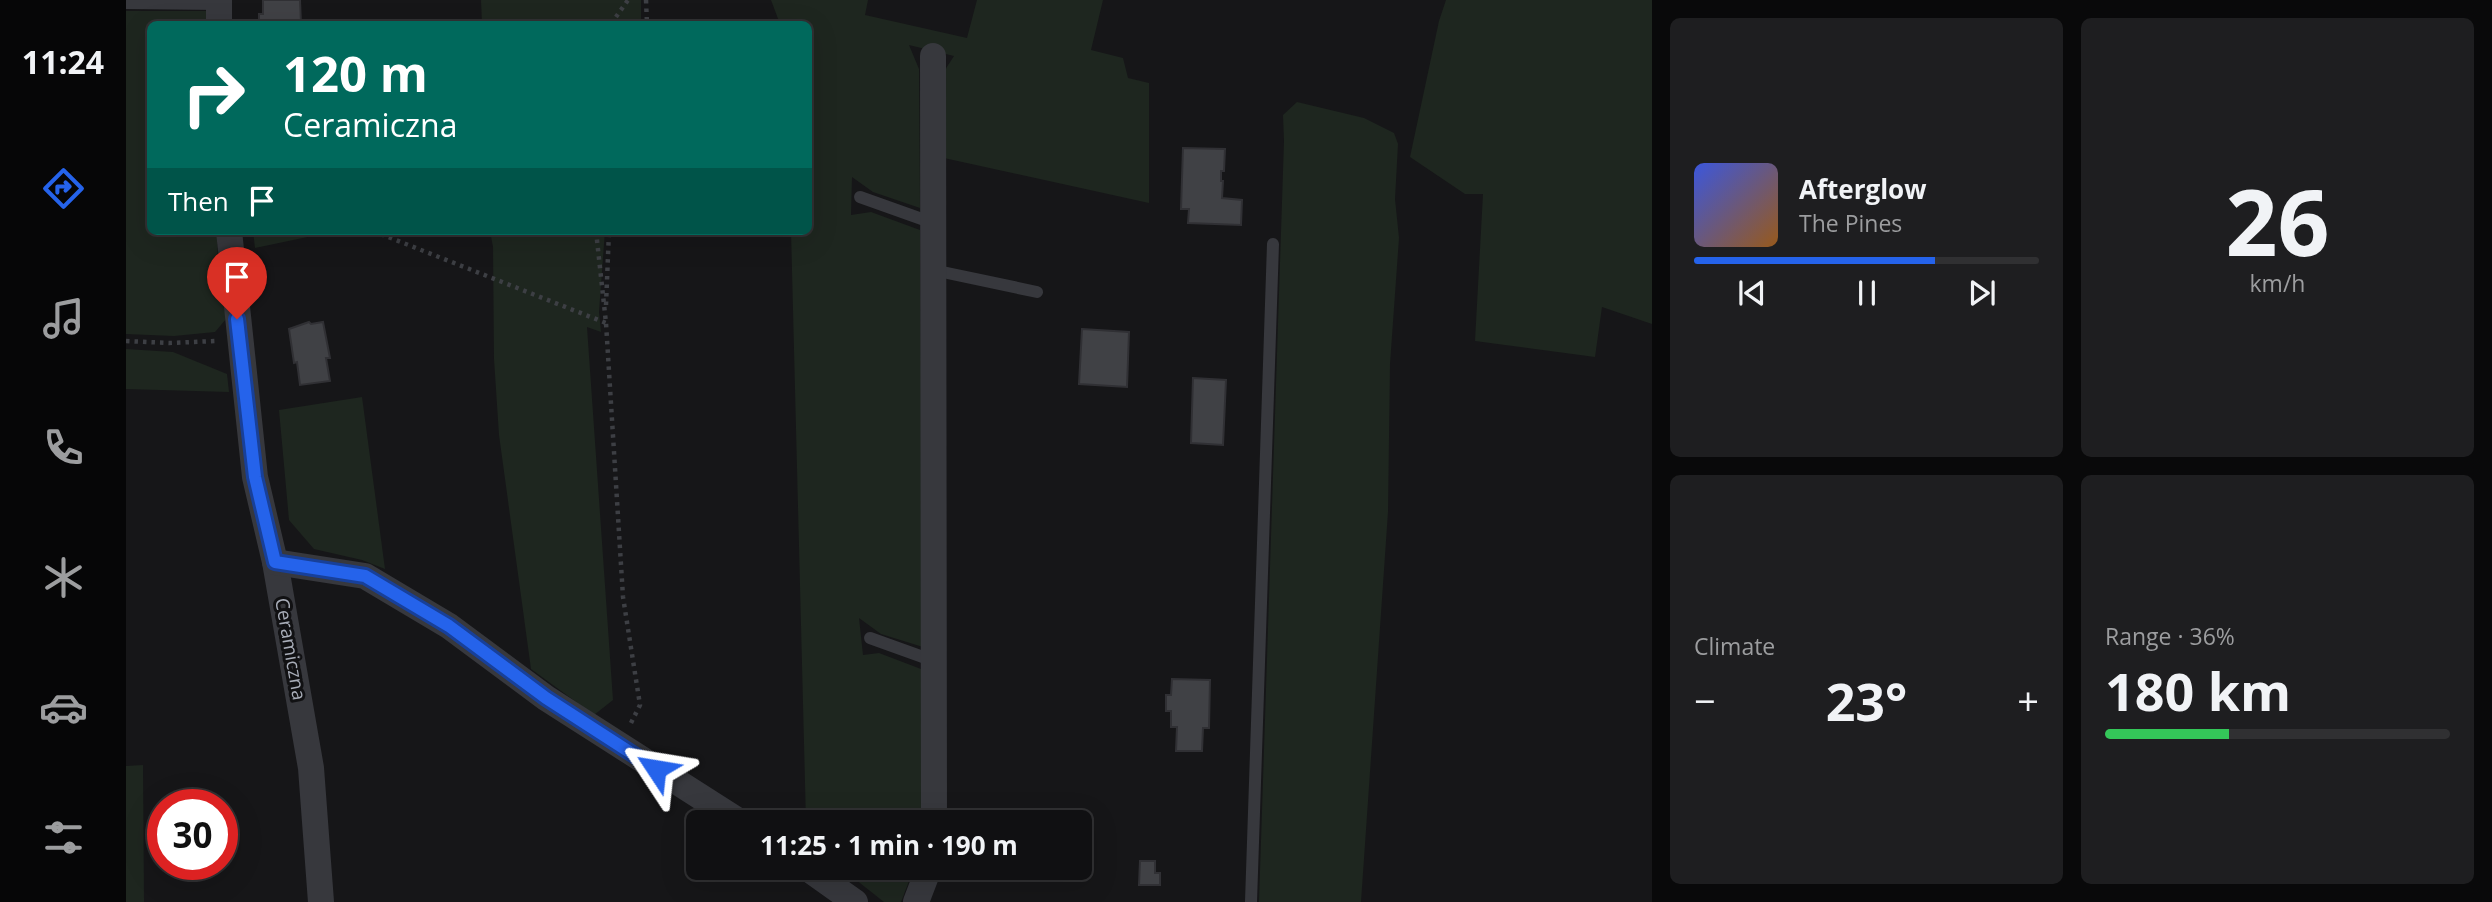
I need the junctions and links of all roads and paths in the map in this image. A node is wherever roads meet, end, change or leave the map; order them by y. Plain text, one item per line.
1 (628, 0) edge
2 (646, 0) edge
3 (126, 3) edge
4 (219, 9) edge
5 (613, 21) edge
6 (647, 21) edge
7 (933, 56) dead end
8 (860, 197) dead end
9 (933, 223) junction
10 (229, 235) edge
11 (383, 235) edge
12 (596, 235) edge
13 (610, 235) edge
14 (1273, 244) dead end
15 (933, 270) junction
16 (1037, 292) dead end
17 (606, 323) junction
18 (240, 340) junction
19 (126, 341) edge
20 (275, 562) junction
21 (870, 638) dead end
22 (934, 661) junction
23 (614, 742) junction
24 (721, 810) edge
25 (934, 810) edge
26 (824, 880) edge
27 (924, 880) edge
28 (321, 902) edge
29 (855, 902) edge
30 (916, 902) edge
31 (1251, 902) edge

1 - 5 path
2 - 6 path
3 - 4 lane
7 - 9 street
8 - 9 lane
9 - 15 street
10 - 18 street, Ceramiczna
11 - 17 path
12 - 17 path
13 - 17 path
14 - 31 lane
15 - 16 lane
15 - 22 street
17 - 23 path
18 - 19 path
18 - 20 street, Ceramiczna
20 - 23 street
20 - 28 street, Ceramiczna
21 - 22 lane
22 - 25 street
23 - 24 street
26 - 29 street
27 - 30 street

